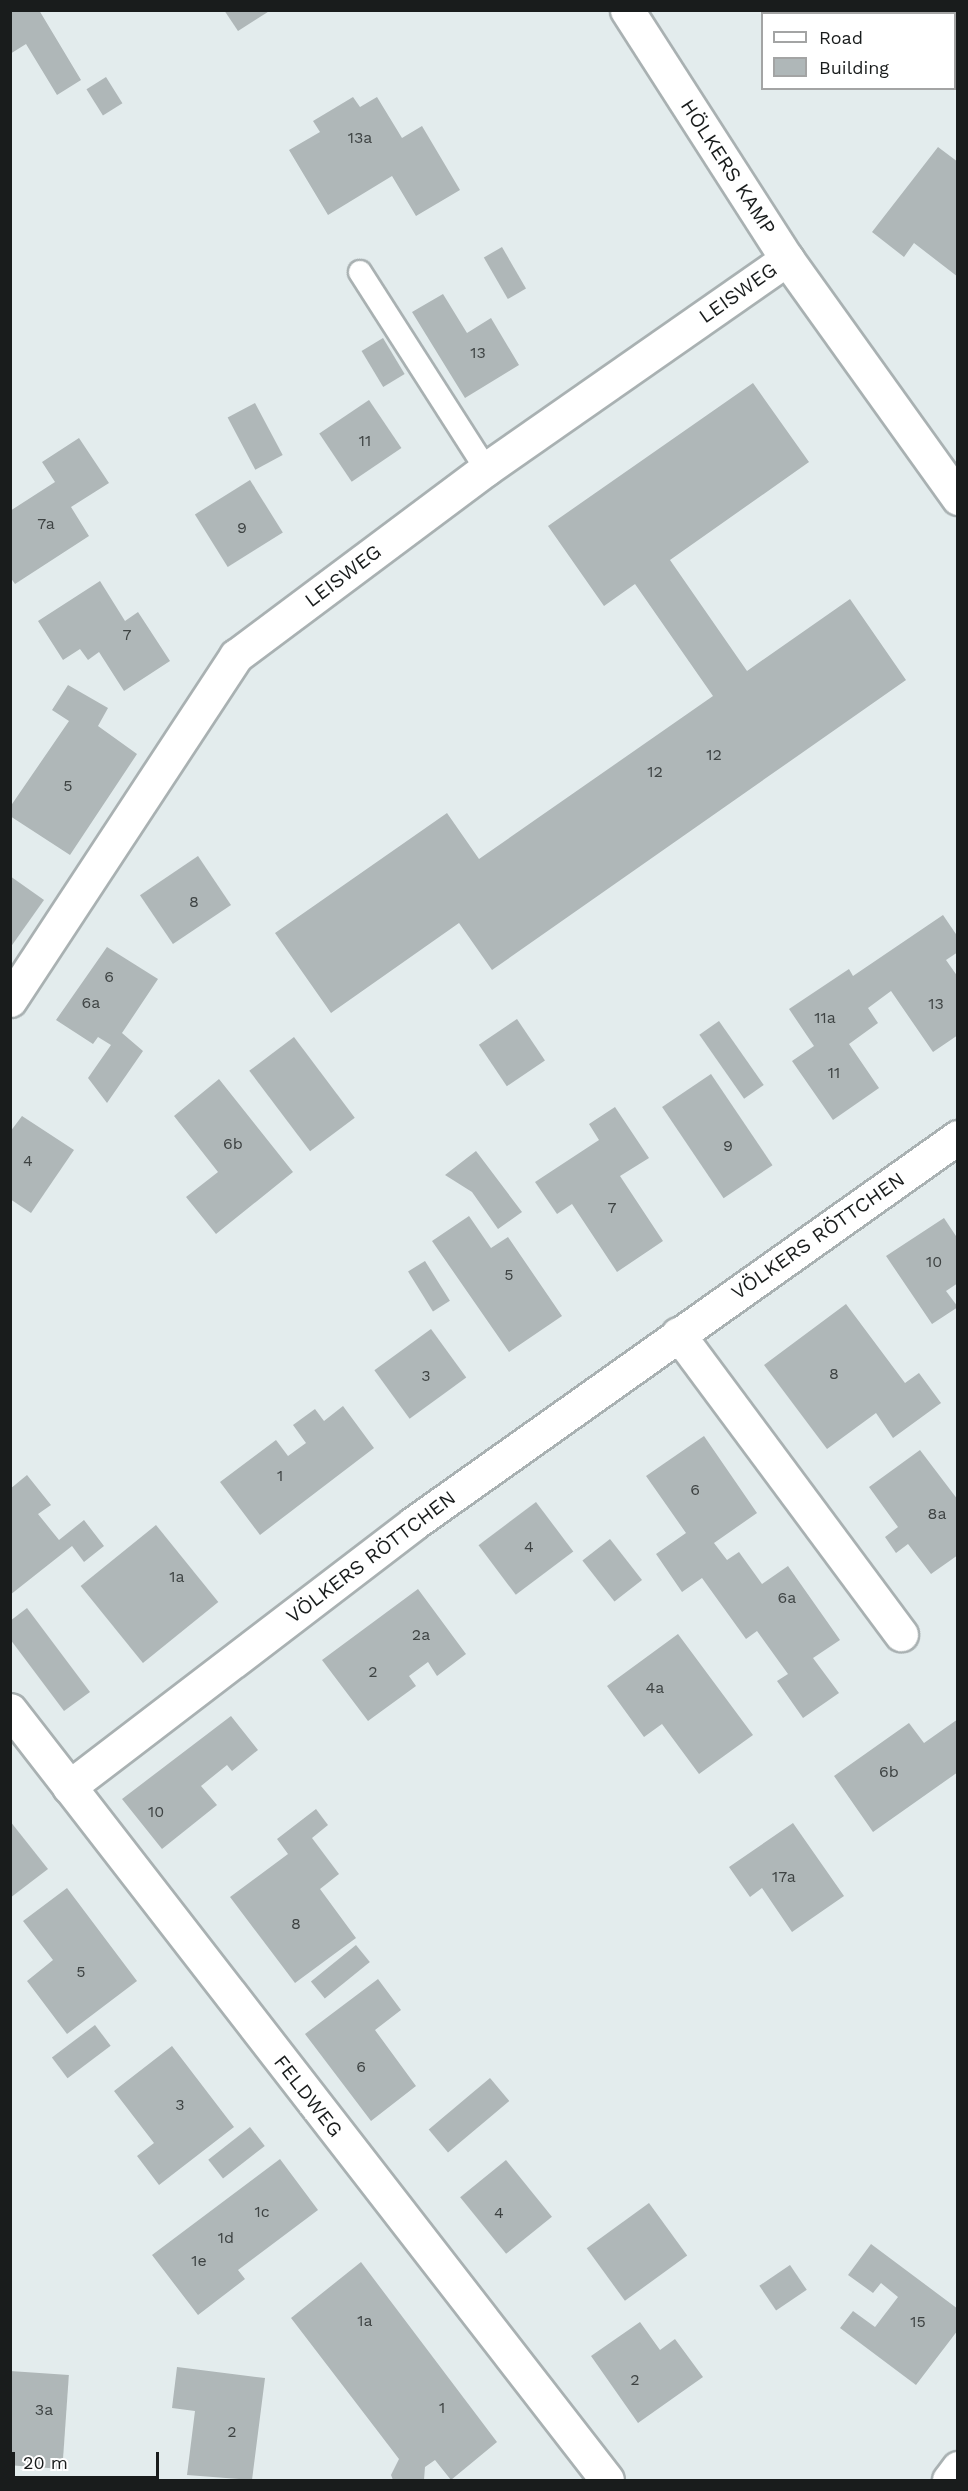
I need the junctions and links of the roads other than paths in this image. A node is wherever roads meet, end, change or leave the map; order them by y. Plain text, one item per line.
1 (627, 10) edge
2 (787, 259) junction
3 (360, 272) dead end
4 (486, 469) junction
5 (957, 498) edge
6 (10, 1000) edge
7 (957, 1137) edge
8 (678, 1334) junction
9 (901, 1634) dead end
10 (10, 1710) edge
11 (69, 1787) junction
12 (957, 2468) edge
13 (607, 2481) edge
14 (949, 2481) edge

1 - 2 street, HÖLKERS KAMP
2 - 4 street, LEISWEG
2 - 5 street, HÖLKERS KAMP
3 - 4 lane
4 - 6 street, LEISWEG
7 - 8 street, VÖLKERS RÖTTCHEN
8 - 9 street
8 - 11 street, VÖLKERS RÖTTCHEN
10 - 11 street, FELDWEG
11 - 13 street, FELDWEG
12 - 14 street

